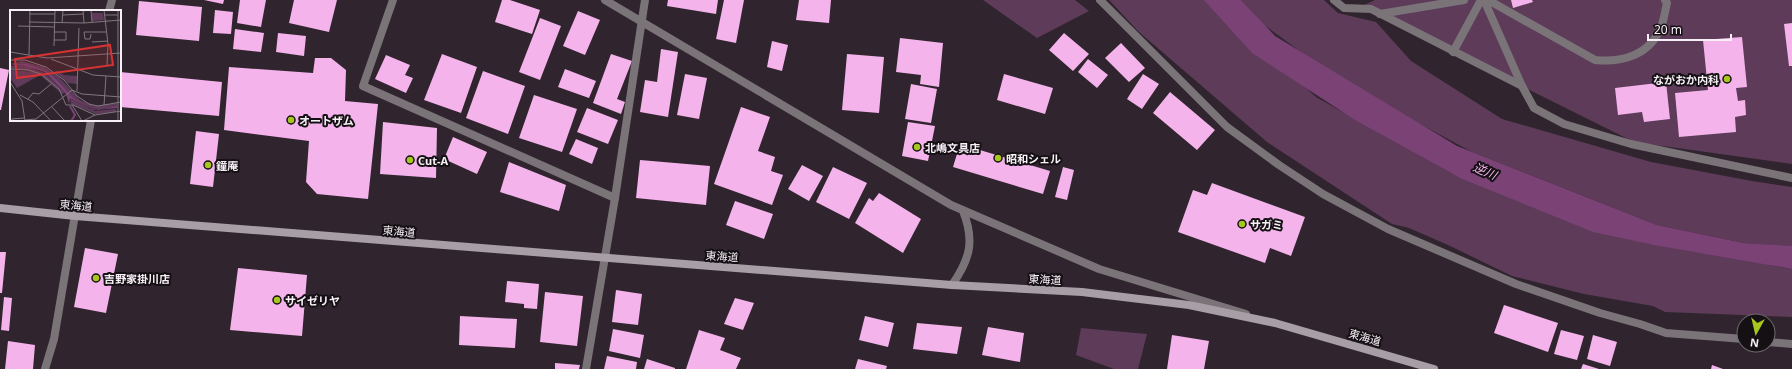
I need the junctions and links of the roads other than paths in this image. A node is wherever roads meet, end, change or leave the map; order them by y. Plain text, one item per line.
1 (112, 0) edge
2 (393, 0) edge
3 (605, 0) edge
4 (645, 0) edge
5 (1100, 0) edge
6 (1334, 0) edge
7 (1464, 0) edge
8 (1482, 0) edge
9 (1488, 0) edge
10 (1665, 0) edge
11 (109, 10) edge
12 (1380, 14) junction
13 (643, 23) junction
14 (1453, 52) junction
15 (1522, 86) junction
16 (90, 121) edge
17 (1792, 178) edge
18 (615, 198) junction
19 (0, 208) edge
20 (963, 211) junction
21 (75, 216) junction
22 (604, 259) junction
23 (952, 285) junction
24 (1275, 323) junction
25 (1736, 338) edge
26 (1776, 343) edge
27 (1792, 344) edge
28 (45, 369) edge
29 (586, 369) edge
30 (1434, 369) edge

1 - 11 street
2 - 18 street
3 - 13 street
4 - 13 street
5 - 25 street
6 - 12 street
7 - 12 street
8 - 14 street
8 - 15 street
9 - 10 street
12 - 14 street
13 - 18 street
13 - 20 street
14 - 15 street
15 - 17 street
16 - 21 street
18 - 22 street
19 - 21 main road, 東海道
20 - 23 street
20 - 24 street
21 - 22 main road, 東海道
21 - 28 street
22 - 23 main road, 東海道
22 - 29 street
23 - 24 main road, 東海道
24 - 30 main road, 東海道
26 - 27 street

